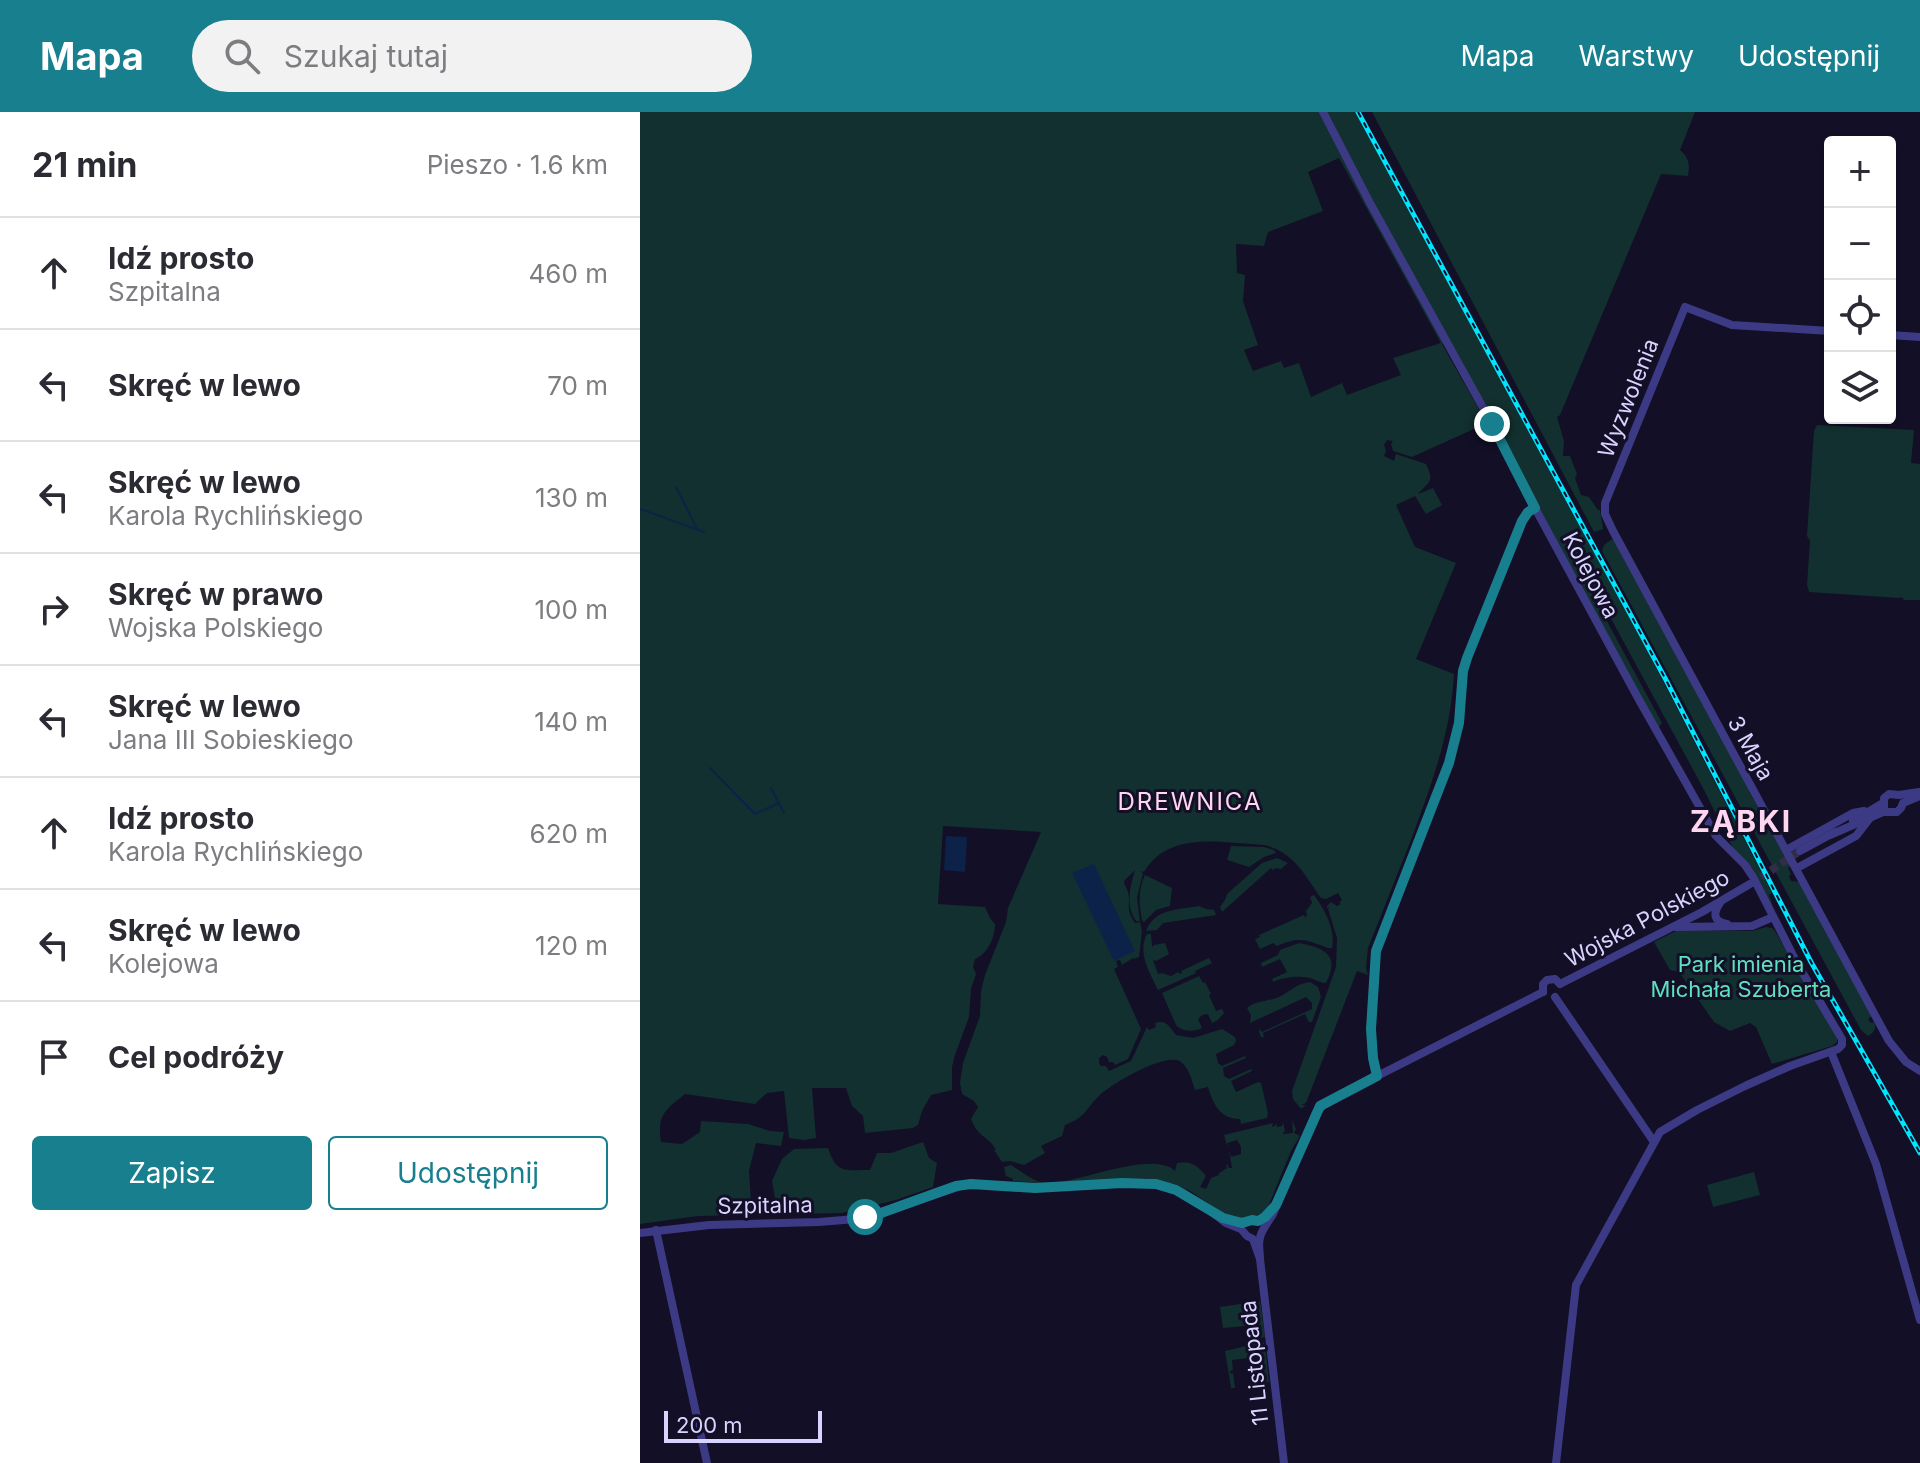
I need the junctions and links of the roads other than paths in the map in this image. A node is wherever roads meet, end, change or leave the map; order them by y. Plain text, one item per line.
1 (1323, 112) edge
2 (1824, 331) edge
3 (1896, 335) edge
4 (1920, 337) edge
5 (1605, 503) joint
6 (1535, 508) junction
7 (1920, 794) edge
8 (1901, 799) junction
9 (1885, 807) junction
10 (1870, 814) junction
11 (1786, 850) junction
12 (1800, 851) tunnel mouth
13 (1797, 868) junction
14 (1750, 884) tunnel mouth
15 (1720, 902) junction
16 (1773, 917) junction
17 (1733, 926) junction
18 (1672, 927) junction
19 (1560, 984) junction
20 (1543, 992) junction
21 (1555, 997) junction
22 (1831, 1052) junction
23 (1920, 1071) edge
24 (1377, 1076) junction
25 (1654, 1142) junction
26 (1261, 1224) junction
27 (1246, 1228) junction
28 (656, 1230) junction
29 (640, 1233) edge
30 (1256, 1238) junction
31 (1920, 1320) edge
32 (707, 1463) edge
33 (1284, 1463) edge
34 (1556, 1463) edge

1 - 6 street, Kolejowa
2 - 5 street, Wyzwolenia
3 - 4 street
5 - 11 street, 3 Maja
6 - 16 street, Kolejowa
6 - 24 street
7 - 8 street
8 - 9 street
8 - 9 street
9 - 10 street
10 - 11 street
10 - 12 street
10 - 13 street
11 - 13 street, 3 Maja
13 - 23 street, 3 Maja
14 - 15 street, Wojska Polskiego
15 - 17 street
15 - 18 street, Wojska Polskiego
16 - 17 street
16 - 22 street, Kolejowa
17 - 18 street
18 - 19 street, Wojska Polskiego
19 - 20 street
19 - 21 street
20 - 21 street
20 - 24 street
21 - 25 street
22 - 25 street
22 - 31 street
24 - 26 street
25 - 34 street
26 - 27 street
26 - 30 street
27 - 28 street, Szpitalna
27 - 30 street
28 - 29 street, Szpitalna
28 - 32 street
30 - 33 street, 11 Listopada

